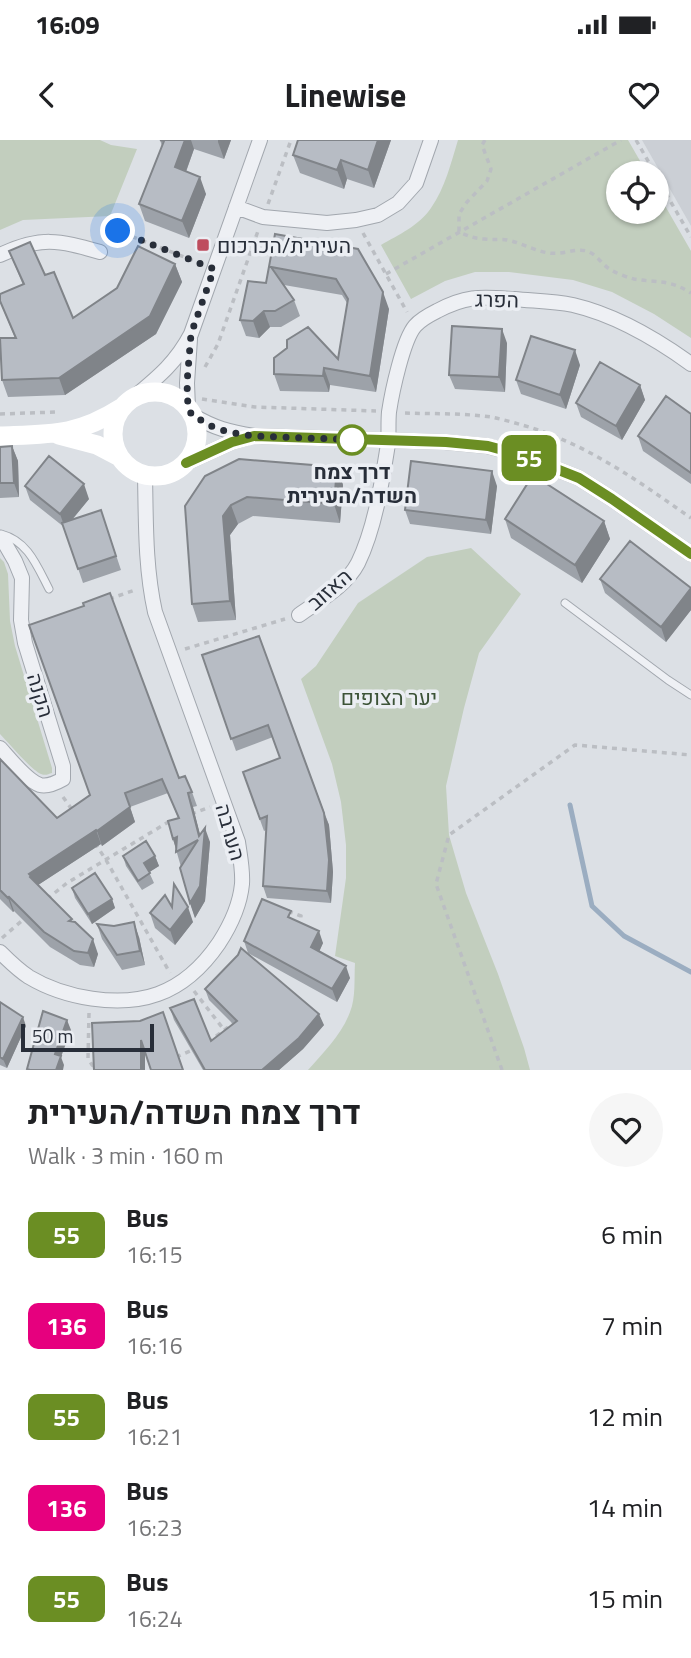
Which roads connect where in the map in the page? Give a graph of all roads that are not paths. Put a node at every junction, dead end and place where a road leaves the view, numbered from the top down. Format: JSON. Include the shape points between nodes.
{"nodes":[{"id":1,"x":260,"y":140,"type":"edge"},
{"id":2,"x":431,"y":140,"type":"edge"},
{"id":3,"x":236,"y":207,"type":"junction"},
{"id":4,"x":100,"y":252,"type":"road end"},
{"id":5,"x":0,"y":255,"type":"edge"},
{"id":6,"x":191,"y":334,"type":"junction"},
{"id":7,"x":691,"y":364,"type":"edge"},
{"id":8,"x":127,"y":403,"type":"junction"},
{"id":9,"x":189,"y":406,"type":"junction"},
{"id":10,"x":51,"y":434,"type":"junction"},
{"id":11,"x":0,"y":436,"type":"edge"},
{"id":12,"x":254,"y":436,"type":"junction"},
{"id":13,"x":388,"y":441,"type":"junction"},
{"id":14,"x":118,"y":456,"type":"junction"},
{"id":15,"x":186,"y":463,"type":"junction"},
{"id":16,"x":145,"y":475,"type":"junction"},
{"id":17,"x":0,"y":537,"type":"edge"},
{"id":18,"x":691,"y":554,"type":"edge"},
{"id":19,"x":49,"y":589,"type":"dead end"},
{"id":20,"x":565,"y":603,"type":"dead end"},
{"id":21,"x":299,"y":615,"type":"road end"},
{"id":22,"x":691,"y":695,"type":"edge"},
{"id":23,"x":0,"y":748,"type":"edge"},
{"id":24,"x":0,"y":953,"type":"edge"}],
"edges":[{"from":1,"to":3,"type":"street"},
{"from":2,"to":3,"type":"street","via":[[416,183],[398,203],[378,215],[327,223],[263,217]]},
{"from":3,"to":6,"type":"street"},
{"from":4,"to":5,"type":"street","via":[[65,242],[42,242]]},
{"from":6,"to":8,"type":"street","via":[[174,362]]},
{"from":6,"to":9,"type":"street"},
{"from":7,"to":13,"type":"street","name":"הפרג","via":[[646,334],[574,306],[463,299],[426,316],[409,335],[389,412]]},
{"from":8,"to":9,"type":"street","via":[[156,392]]},
{"from":8,"to":10,"type":"street","via":[[102,421]]},
{"from":8,"to":14,"type":"street","via":[[112,432]]},
{"from":9,"to":12,"type":"street","via":[[211,426]]},
{"from":9,"to":15,"type":"street","via":[[197,440]]},
{"from":10,"to":11,"type":"street"},
{"from":10,"to":14,"type":"street","via":[[97,445]]},
{"from":12,"to":13,"type":"street"},
{"from":12,"to":15,"type":"street"},
{"from":13,"to":18,"type":"street","via":[[488,446],[551,466],[579,478]]},
{"from":13,"to":21,"type":"street","name":"האזוב","via":[[371,526],[357,565],[341,585]]},
{"from":14,"to":16,"type":"street"},
{"from":15,"to":16,"type":"street","via":[[160,477]]},
{"from":16,"to":24,"type":"street","name":"הערבה","via":[[155,612],[238,842],[242,886],[237,909],[212,954],[180,982],[156,994],[105,1001],[89,998],[52,988]]},
{"from":17,"to":19,"type":"lane","via":[[19,542],[29,552]]},
{"from":17,"to":23,"type":"street","name":"הקנה","via":[[22,578],[25,643],[63,779],[40,785]]},
{"from":20,"to":22,"type":"lane"}]}
